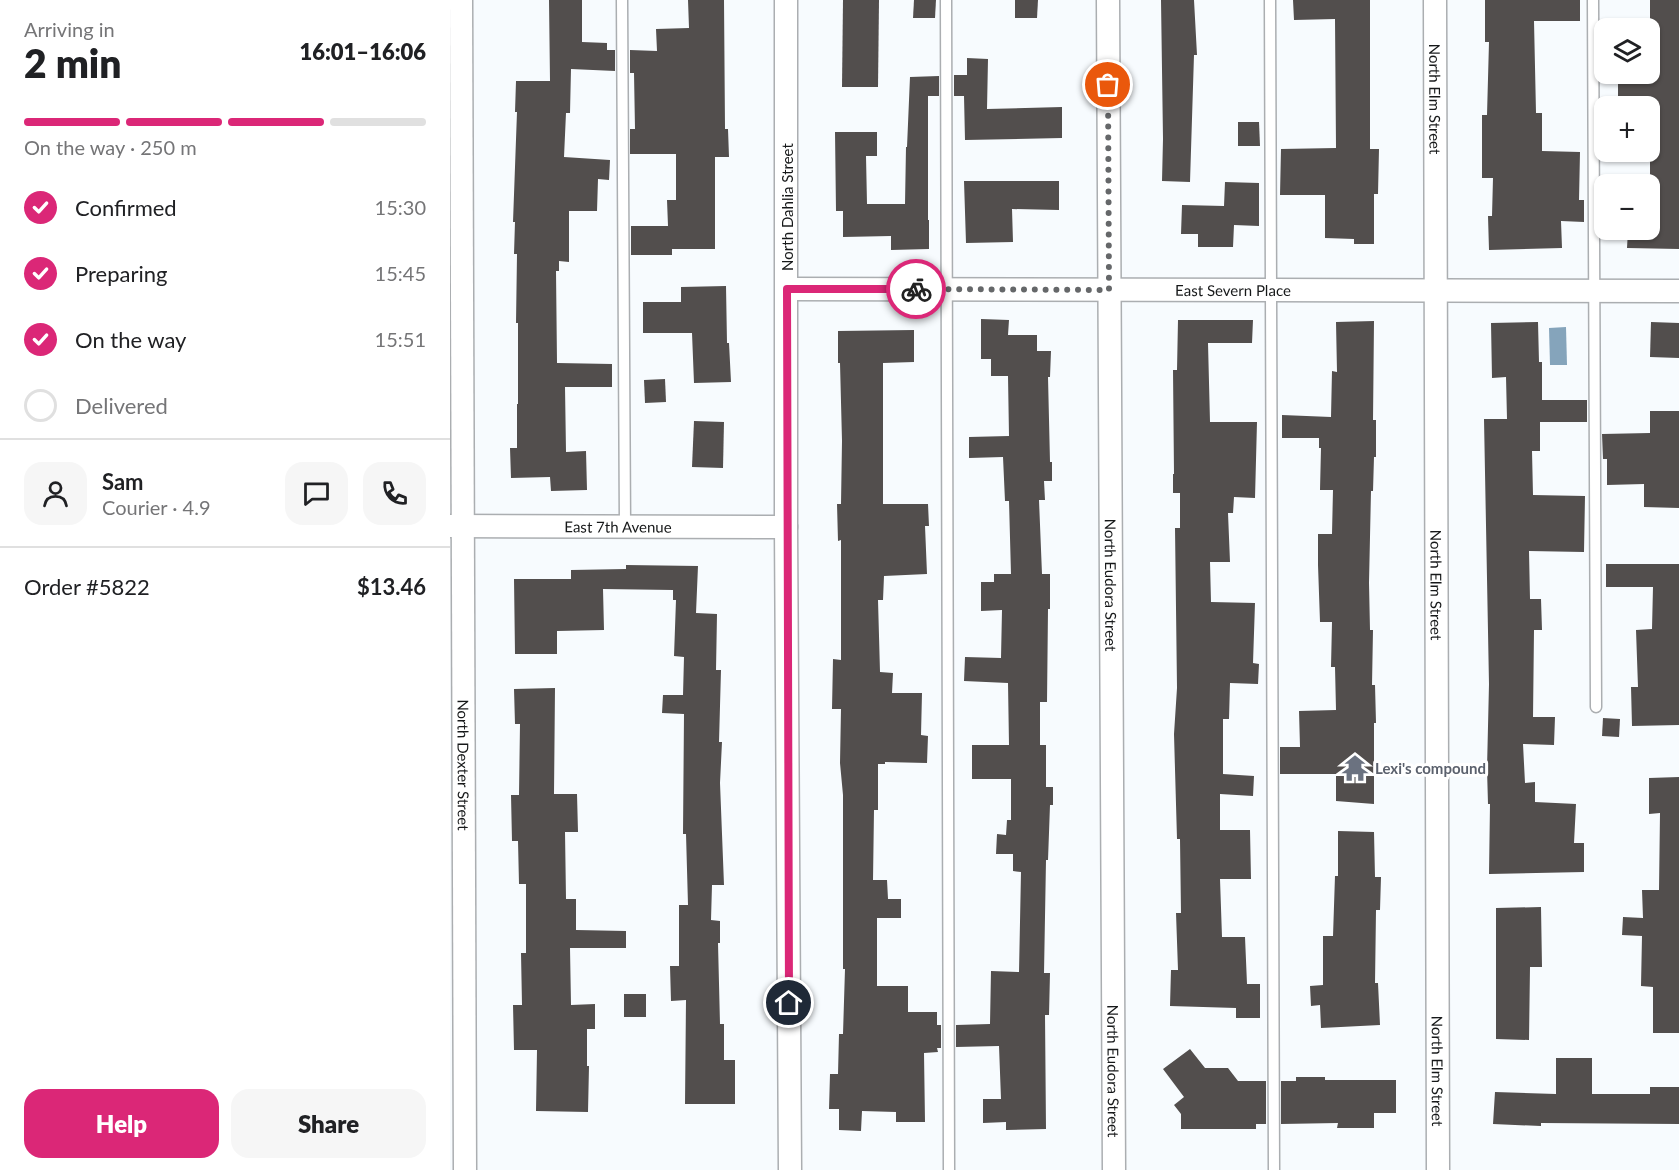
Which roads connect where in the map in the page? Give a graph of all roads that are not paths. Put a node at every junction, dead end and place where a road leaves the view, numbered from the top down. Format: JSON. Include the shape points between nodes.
{"nodes":[{"id":1,"x":461,"y":0,"type":"edge"},
{"id":2,"x":622,"y":0,"type":"edge"},
{"id":3,"x":786,"y":0,"type":"edge"},
{"id":4,"x":946,"y":0,"type":"edge"},
{"id":5,"x":1108,"y":0,"type":"edge"},
{"id":6,"x":1270,"y":0,"type":"edge"},
{"id":7,"x":1435,"y":0,"type":"edge"},
{"id":8,"x":1593,"y":0,"type":"edge"},
{"id":9,"x":787,"y":289,"type":"junction"},
{"id":10,"x":946,"y":289,"type":"junction"},
{"id":11,"x":1109,"y":290,"type":"junction"},
{"id":12,"x":1272,"y":290,"type":"junction"},
{"id":13,"x":1435,"y":290,"type":"junction"},
{"id":14,"x":1594,"y":291,"type":"junction"},
{"id":15,"x":1679,"y":291,"type":"edge"},
{"id":16,"x":457,"y":526,"type":"edge"},
{"id":17,"x":625,"y":526,"type":"junction"},
{"id":18,"x":786,"y":527,"type":"junction"},
{"id":19,"x":1596,"y":707,"type":"dead end"},
{"id":20,"x":465,"y":1170,"type":"edge"},
{"id":21,"x":790,"y":1170,"type":"edge"},
{"id":22,"x":949,"y":1170,"type":"edge"},
{"id":23,"x":1114,"y":1170,"type":"edge"},
{"id":24,"x":1274,"y":1170,"type":"edge"},
{"id":25,"x":1438,"y":1170,"type":"edge"}],
"edges":[{"from":1,"to":16,"type":"street","name":"North Dexter Street"},
{"from":2,"to":17,"type":"lane"},
{"from":3,"to":9,"type":"street","name":"North Dahlia Street"},
{"from":4,"to":10,"type":"lane"},
{"from":5,"to":11,"type":"street","name":"North Eudora Street"},
{"from":6,"to":12,"type":"lane"},
{"from":7,"to":13,"type":"street","name":"North Elm Street"},
{"from":8,"to":14,"type":"lane"},
{"from":9,"to":10,"type":"street","name":"East Severn Place"},
{"from":9,"to":18,"type":"street","name":"North Dahlia Street"},
{"from":10,"to":11,"type":"street","name":"East Severn Place"},
{"from":10,"to":22,"type":"lane"},
{"from":11,"to":12,"type":"street","name":"East Severn Place"},
{"from":11,"to":23,"type":"street","name":"North Eudora Street"},
{"from":12,"to":13,"type":"street","name":"East Severn Place"},
{"from":12,"to":24,"type":"lane"},
{"from":13,"to":14,"type":"street","name":"East Severn Place"},
{"from":13,"to":25,"type":"street","name":"North Elm Street"},
{"from":14,"to":15,"type":"street","name":"East Severn Place"},
{"from":14,"to":19,"type":"lane"},
{"from":16,"to":17,"type":"street","name":"East 7th Avenue"},
{"from":16,"to":20,"type":"street","name":"North Dexter Street"},
{"from":17,"to":18,"type":"street","name":"East 7th Avenue"},
{"from":18,"to":21,"type":"street","name":"North Dahlia Street"}]}
